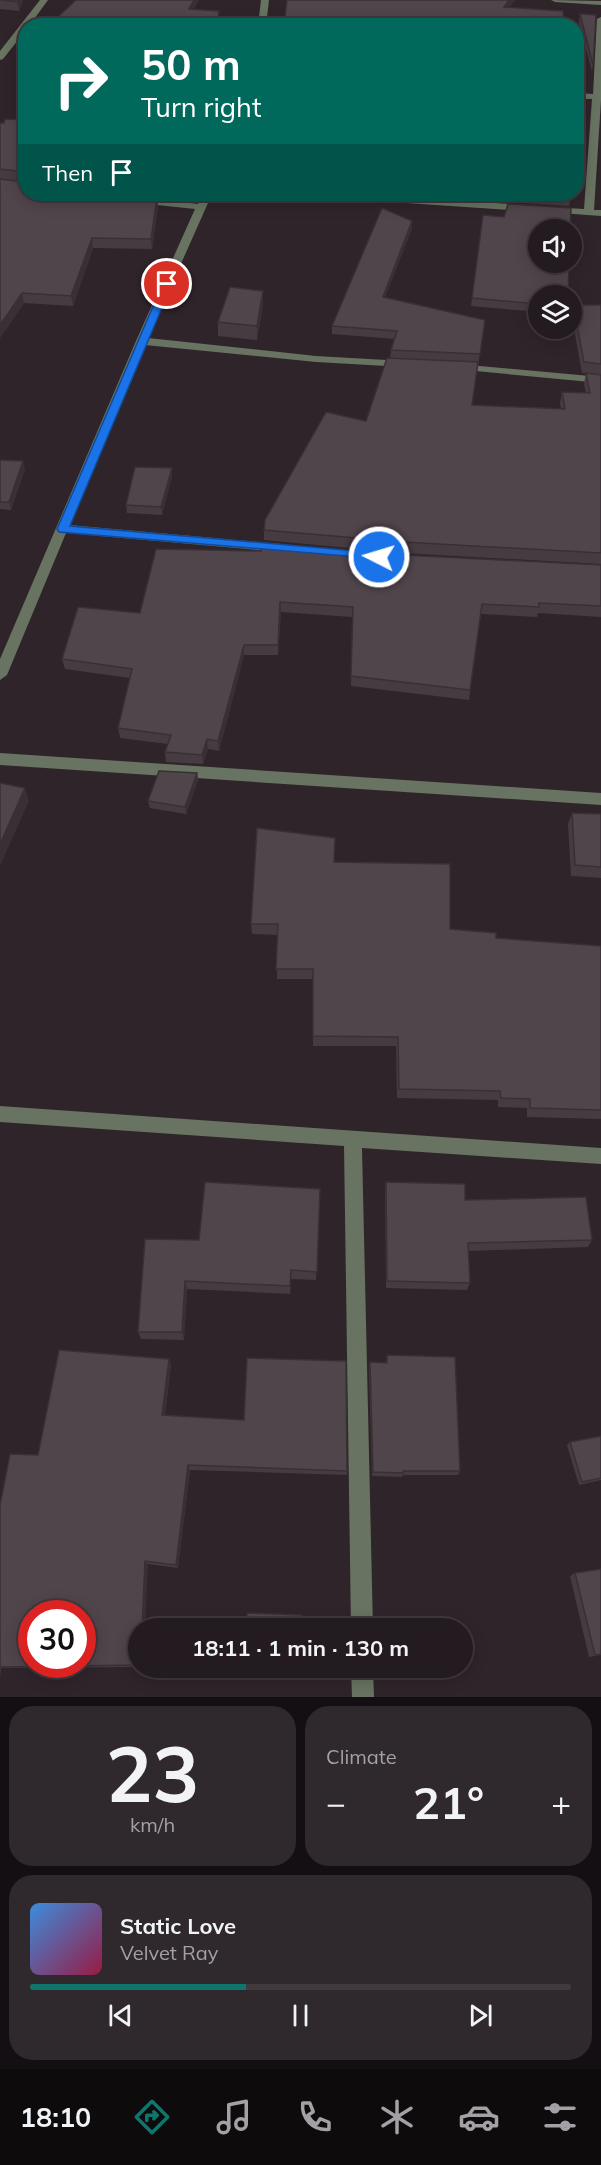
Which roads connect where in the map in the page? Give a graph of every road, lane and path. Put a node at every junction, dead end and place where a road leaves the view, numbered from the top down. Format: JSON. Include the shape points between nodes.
{"nodes":[{"id":1,"x":44,"y":0,"type":"edge"},
{"id":2,"x":265,"y":0,"type":"edge"},
{"id":3,"x":555,"y":0,"type":"edge"},
{"id":4,"x":601,"y":3,"type":"edge"},
{"id":5,"x":27,"y":18,"type":"edge"},
{"id":6,"x":263,"y":18,"type":"edge"},
{"id":7,"x":601,"y":19,"type":"edge"},
{"id":8,"x":18,"y":28,"type":"edge"},
{"id":9,"x":4,"y":43,"type":"edge"},
{"id":10,"x":0,"y":57,"type":"edge"},
{"id":11,"x":584,"y":96,"type":"edge"},
{"id":12,"x":600,"y":97,"type":"edge"},
{"id":13,"x":148,"y":201,"type":"edge"},
{"id":14,"x":204,"y":201,"type":"edge"},
{"id":15,"x":423,"y":201,"type":"edge"},
{"id":16,"x":201,"y":207,"type":"junction"},
{"id":17,"x":589,"y":212,"type":"junction"},
{"id":18,"x":601,"y":213,"type":"edge"},
{"id":19,"x":141,"y":341,"type":"junction"},
{"id":20,"x":417,"y":365,"type":"edge"},
{"id":21,"x":451,"y":367,"type":"edge"},
{"id":22,"x":601,"y":380,"type":"edge"},
{"id":23,"x":63,"y":529,"type":"junction"},
{"id":24,"x":297,"y":549,"type":"edge"},
{"id":25,"x":0,"y":675,"type":"edge"},
{"id":26,"x":0,"y":759,"type":"edge"},
{"id":27,"x":601,"y":799,"type":"edge"},
{"id":28,"x":0,"y":1114,"type":"edge"},
{"id":29,"x":353,"y":1138,"type":"junction"},
{"id":30,"x":601,"y":1156,"type":"edge"},
{"id":31,"x":362,"y":1618,"type":"edge"},
{"id":32,"x":362,"y":1678,"type":"edge"},
{"id":33,"x":363,"y":1697,"type":"edge"}],
"edges":[{"from":1,"to":5,"type":"street"},
{"from":2,"to":6,"type":"street"},
{"from":3,"to":4,"type":"street"},
{"from":7,"to":12,"type":"street"},
{"from":8,"to":9,"type":"street"},
{"from":9,"to":10,"type":"street"},
{"from":11,"to":12,"type":"street"},
{"from":12,"to":17,"type":"street","via":[[593,138]]},
{"from":13,"to":16,"type":"street"},
{"from":14,"to":16,"type":"street"},
{"from":15,"to":17,"type":"street"},
{"from":16,"to":19,"type":"street"},
{"from":17,"to":18,"type":"street"},
{"from":19,"to":20,"type":"street"},
{"from":19,"to":23,"type":"street"},
{"from":21,"to":22,"type":"street"},
{"from":23,"to":24,"type":"street"},
{"from":23,"to":25,"type":"street"},
{"from":26,"to":27,"type":"street"},
{"from":28,"to":29,"type":"street"},
{"from":29,"to":30,"type":"street"},
{"from":29,"to":31,"type":"street"},
{"from":32,"to":33,"type":"street"}]}
